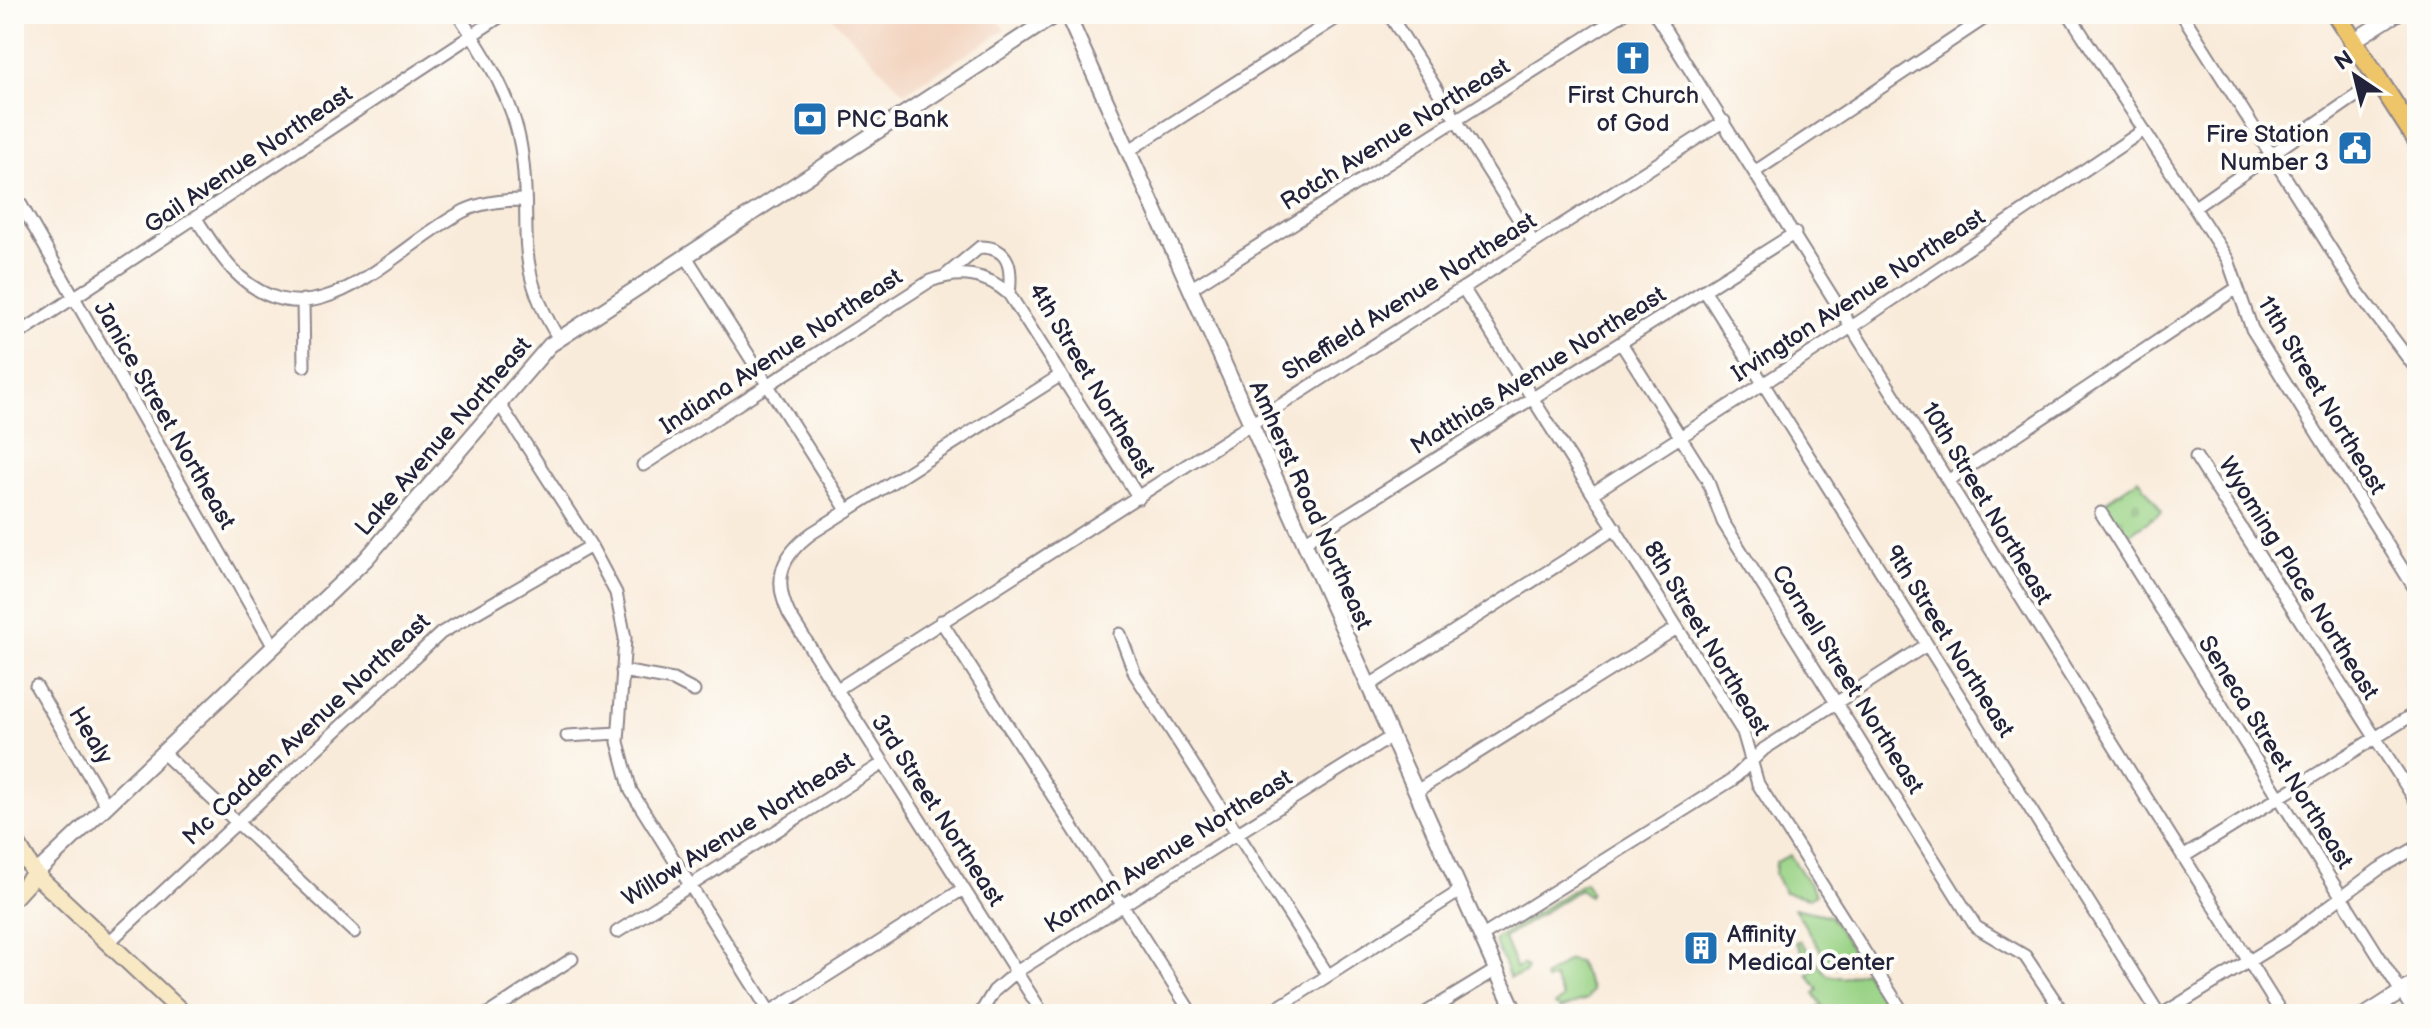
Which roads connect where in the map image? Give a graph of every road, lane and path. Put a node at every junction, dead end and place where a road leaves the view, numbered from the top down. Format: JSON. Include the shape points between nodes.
{"nodes":[{"id":1,"x":458,"y":14,"type":"edge"},
{"id":2,"x":504,"y":14,"type":"edge"},
{"id":3,"x":1057,"y":14,"type":"edge"},
{"id":4,"x":1067,"y":14,"type":"edge"},
{"id":5,"x":1343,"y":14,"type":"edge"},
{"id":6,"x":1389,"y":14,"type":"edge"},
{"id":7,"x":1623,"y":14,"type":"edge"},
{"id":8,"x":1673,"y":14,"type":"edge"},
{"id":9,"x":1991,"y":14,"type":"edge"},
{"id":10,"x":2069,"y":14,"type":"edge"},
{"id":11,"x":2182,"y":14,"type":"edge"},
{"id":12,"x":2336,"y":14,"type":"edge"},
{"id":13,"x":2396,"y":14,"type":"edge"},
{"id":14,"x":1658,"y":18,"type":"edge"},
{"id":15,"x":472,"y":34,"type":"junction"},
{"id":16,"x":2353,"y":41,"type":"junction"},
{"id":17,"x":2379,"y":80,"type":"junction"},
{"id":18,"x":1457,"y":121,"type":"junction"},
{"id":19,"x":1724,"y":121,"type":"junction"},
{"id":20,"x":2144,"y":130,"type":"junction"},
{"id":21,"x":2417,"y":140,"type":"edge"},
{"id":22,"x":1128,"y":151,"type":"junction"},
{"id":23,"x":2271,"y":155,"type":"junction"},
{"id":24,"x":1756,"y":171,"type":"junction"},
{"id":25,"x":524,"y":200,"type":"junction"},
{"id":26,"x":20,"y":203,"type":"dead end"},
{"id":27,"x":2195,"y":207,"type":"junction"},
{"id":28,"x":197,"y":220,"type":"junction"},
{"id":29,"x":1795,"y":233,"type":"junction"},
{"id":30,"x":1534,"y":243,"type":"junction"},
{"id":31,"x":991,"y":247,"type":"joint"},
{"id":32,"x":685,"y":255,"type":"junction"},
{"id":33,"x":945,"y":276,"type":"junction"},
{"id":34,"x":1463,"y":288,"type":"junction"},
{"id":35,"x":2237,"y":288,"type":"junction"},
{"id":36,"x":1190,"y":289,"type":"junction"},
{"id":37,"x":1705,"y":291,"type":"junction"},
{"id":38,"x":1009,"y":294,"type":"junction"},
{"id":39,"x":73,"y":300,"type":"junction"},
{"id":40,"x":303,"y":300,"type":"junction"},
{"id":41,"x":1853,"y":326,"type":"junction"},
{"id":42,"x":14,"y":337,"type":"edge"},
{"id":43,"x":559,"y":339,"type":"junction"},
{"id":44,"x":1621,"y":343,"type":"junction"},
{"id":45,"x":304,"y":366,"type":"dead end"},
{"id":46,"x":2417,"y":370,"type":"edge"},
{"id":47,"x":1061,"y":375,"type":"junction"},
{"id":48,"x":768,"y":385,"type":"junction"},
{"id":49,"x":1763,"y":385,"type":"junction"},
{"id":50,"x":1533,"y":399,"type":"junction"},
{"id":51,"x":499,"y":403,"type":"junction"},
{"id":52,"x":1252,"y":425,"type":"junction"},
{"id":53,"x":1681,"y":437,"type":"junction"},
{"id":54,"x":2196,"y":457,"type":"dead end"},
{"id":55,"x":643,"y":465,"type":"dead end"},
{"id":56,"x":1949,"y":480,"type":"junction"},
{"id":57,"x":1593,"y":493,"type":"junction"},
{"id":58,"x":1139,"y":498,"type":"junction"},
{"id":59,"x":847,"y":510,"type":"junction"},
{"id":60,"x":2101,"y":513,"type":"dead end"},
{"id":61,"x":1616,"y":528,"type":"junction"},
{"id":62,"x":1304,"y":542,"type":"junction"},
{"id":63,"x":591,"y":546,"type":"junction"},
{"id":64,"x":2417,"y":592,"type":"edge"},
{"id":65,"x":941,"y":621,"type":"junction"},
{"id":66,"x":1677,"y":628,"type":"junction"},
{"id":67,"x":1120,"y":634,"type":"dead end"},
{"id":68,"x":1925,"y":646,"type":"junction"},
{"id":69,"x":274,"y":647,"type":"junction"},
{"id":70,"x":622,"y":671,"type":"junction"},
{"id":71,"x":36,"y":686,"type":"dead end"},
{"id":72,"x":1368,"y":686,"type":"junction"},
{"id":73,"x":836,"y":690,"type":"junction"},
{"id":74,"x":694,"y":691,"type":"dead end"},
{"id":75,"x":1837,"y":702,"type":"junction"},
{"id":76,"x":2417,"y":712,"type":"edge"},
{"id":77,"x":618,"y":733,"type":"junction"},
{"id":78,"x":567,"y":736,"type":"dead end"},
{"id":79,"x":1391,"y":737,"type":"junction"},
{"id":80,"x":2374,"y":737,"type":"junction"},
{"id":81,"x":163,"y":753,"type":"junction"},
{"id":82,"x":1752,"y":760,"type":"junction"},
{"id":83,"x":882,"y":764,"type":"junction"},
{"id":84,"x":1415,"y":792,"type":"junction"},
{"id":85,"x":2278,"y":797,"type":"junction"},
{"id":86,"x":2417,"y":803,"type":"edge"},
{"id":87,"x":107,"y":806,"type":"junction"},
{"id":88,"x":238,"y":822,"type":"junction"},
{"id":89,"x":1237,"y":834,"type":"junction"},
{"id":90,"x":14,"y":839,"type":"edge"},
{"id":91,"x":2417,"y":847,"type":"edge"},
{"id":92,"x":2183,"y":857,"type":"junction"},
{"id":93,"x":35,"y":874,"type":"junction"},
{"id":94,"x":689,"y":886,"type":"junction"},
{"id":95,"x":963,"y":889,"type":"junction"},
{"id":96,"x":1460,"y":891,"type":"junction"},
{"id":97,"x":14,"y":897,"type":"edge"},
{"id":98,"x":2342,"y":898,"type":"junction"},
{"id":99,"x":1123,"y":906,"type":"junction"},
{"id":100,"x":354,"y":932,"type":"dead end"},
{"id":101,"x":617,"y":932,"type":"dead end"},
{"id":102,"x":1481,"y":937,"type":"junction"},
{"id":103,"x":108,"y":943,"type":"junction"},
{"id":104,"x":572,"y":959,"type":"dead end"},
{"id":105,"x":2249,"y":962,"type":"junction"},
{"id":106,"x":1496,"y":970,"type":"junction"},
{"id":107,"x":1016,"y":972,"type":"junction"},
{"id":108,"x":1328,"y":975,"type":"junction"},
{"id":109,"x":2417,"y":982,"type":"edge"},
{"id":110,"x":2401,"y":992,"type":"junction"},
{"id":111,"x":770,"y":1013,"type":"edge"},
{"id":112,"x":184,"y":1014,"type":"edge"},
{"id":113,"x":488,"y":1014,"type":"edge"},
{"id":114,"x":980,"y":1014,"type":"edge"},
{"id":115,"x":1043,"y":1014,"type":"edge"},
{"id":116,"x":1192,"y":1014,"type":"edge"},
{"id":117,"x":1268,"y":1014,"type":"edge"},
{"id":118,"x":1424,"y":1014,"type":"edge"},
{"id":119,"x":1516,"y":1014,"type":"edge"},
{"id":120,"x":1904,"y":1014,"type":"edge"},
{"id":121,"x":2064,"y":1014,"type":"edge"},
{"id":122,"x":2161,"y":1014,"type":"edge"},
{"id":123,"x":2282,"y":1014,"type":"edge"},
{"id":124,"x":2367,"y":1014,"type":"edge"},
{"id":125,"x":2415,"y":1014,"type":"edge"}],
"edges":[{"from":1,"to":15,"type":"street"},
{"from":2,"to":15,"type":"street","name":"Gail Avenue Northeast"},
{"from":3,"to":32,"type":"street","name":"Lake Avenue Northeast"},
{"from":4,"to":22,"type":"street","name":"Amherst Road Northeast"},
{"from":5,"to":22,"type":"street"},
{"from":6,"to":18,"type":"street"},
{"from":7,"to":18,"type":"street","name":"Rotch Avenue Northeast"},
{"from":8,"to":14,"type":"street"},
{"from":9,"to":24,"type":"street"},
{"from":10,"to":20,"type":"street","name":"11th Street Northeast"},
{"from":11,"to":23,"type":"street"},
{"from":12,"to":16,"type":"main road"},
{"from":13,"to":16,"type":"street"},
{"from":14,"to":19,"type":"street","name":"10th Street Northeast"},
{"from":15,"to":25,"type":"street","via":[[516,127]]},
{"from":15,"to":28,"type":"street","name":"Gail Avenue Northeast"},
{"from":16,"to":17,"type":"main road"},
{"from":17,"to":21,"type":"main road"},
{"from":17,"to":23,"type":"street"},
{"from":18,"to":30,"type":"street"},
{"from":18,"to":36,"type":"street","name":"Rotch Avenue Northeast"},
{"from":19,"to":24,"type":"street","name":"10th Street Northeast"},
{"from":19,"to":30,"type":"street","name":"Sheffield Avenue Northeast"},
{"from":20,"to":27,"type":"street","name":"11th Street Northeast"},
{"from":20,"to":41,"type":"street","name":"Irvington Avenue Northeast"},
{"from":22,"to":36,"type":"street","name":"Amherst Road Northeast"},
{"from":23,"to":27,"type":"street"},
{"from":23,"to":46,"type":"street","via":[[2358,292]]},
{"from":24,"to":29,"type":"street","name":"10th Street Northeast"},
{"from":25,"to":40,"type":"street","via":[[465,211],[353,287]]},
{"from":25,"to":43,"type":"street","via":[[530,282]]},
{"from":26,"to":39,"type":"street","name":"Janice Street Northeast"},
{"from":27,"to":35,"type":"street","name":"11th Street Northeast","via":[[2228,260]]},
{"from":28,"to":39,"type":"street","name":"Gail Avenue Northeast"},
{"from":28,"to":40,"type":"street","via":[[240,277],[270,294]]},
{"from":29,"to":37,"type":"street","name":"Matthias Avenue Northeast"},
{"from":29,"to":41,"type":"street","name":"10th Street Northeast"},
{"from":30,"to":34,"type":"street","name":"Sheffield Avenue Northeast"},
{"from":31,"to":33,"type":"street","name":"Indiana Avenue Northeast","via":[[973,250]]},
{"from":31,"to":38,"type":"street","name":"4th Street Northeast","via":[[1009,262]]},
{"from":32,"to":43,"type":"street","name":"Lake Avenue Northeast"},
{"from":32,"to":48,"type":"street"},
{"from":33,"to":38,"type":"street","via":[[975,275]]},
{"from":33,"to":48,"type":"street","name":"Indiana Avenue Northeast"},
{"from":34,"to":50,"type":"street","name":"8th Street Northeast"},
{"from":34,"to":52,"type":"street","name":"Sheffield Avenue Northeast"},
{"from":35,"to":56,"type":"street"},
{"from":35,"to":64,"type":"street","name":"11th Street Northeast","via":[[2252,329]]},
{"from":36,"to":52,"type":"street","name":"Amherst Road Northeast"},
{"from":37,"to":44,"type":"street","name":"Matthias Avenue Northeast"},
{"from":37,"to":49,"type":"street","name":"9th Street Northeast"},
{"from":38,"to":47,"type":"street","name":"4th Street Northeast"},
{"from":39,"to":42,"type":"street","name":"Gail Avenue Northeast"},
{"from":39,"to":69,"type":"street","name":"Janice Street Northeast"},
{"from":40,"to":45,"type":"street"},
{"from":41,"to":49,"type":"street","name":"Irvington Avenue Northeast"},
{"from":41,"to":56,"type":"street","name":"10th Street Northeast"},
{"from":43,"to":51,"type":"street","name":"Lake Avenue Northeast"},
{"from":44,"to":50,"type":"street","name":"Matthias Avenue Northeast"},
{"from":44,"to":53,"type":"street","name":"Cornell Street Northeast"},
{"from":47,"to":58,"type":"street","name":"4th Street Northeast"},
{"from":47,"to":59,"type":"street","name":"3rd Street Northeast"},
{"from":48,"to":55,"type":"street","name":"Indiana Avenue Northeast"},
{"from":48,"to":59,"type":"street"},
{"from":49,"to":53,"type":"street","name":"Irvington Avenue Northeast"},
{"from":49,"to":68,"type":"street","name":"9th Street Northeast"},
{"from":50,"to":57,"type":"street","name":"8th Street Northeast"},
{"from":50,"to":62,"type":"street","name":"Matthias Avenue Northeast"},
{"from":51,"to":63,"type":"street"},
{"from":51,"to":69,"type":"street","name":"Lake Avenue Northeast","via":[[376,548]]},
{"from":52,"to":58,"type":"street","name":"Sheffield Avenue Northeast"},
{"from":52,"to":62,"type":"street","name":"Amherst Road Northeast"},
{"from":53,"to":57,"type":"street","name":"Irvington Avenue Northeast"},
{"from":53,"to":75,"type":"street","name":"Cornell Street Northeast","via":[[1714,491],[1723,522]]},
{"from":54,"to":80,"type":"street","name":"Wyoming Place Northeast"},
{"from":56,"to":92,"type":"street","name":"10th Street Northeast"},
{"from":57,"to":61,"type":"street","name":"8th Street Northeast"},
{"from":58,"to":65,"type":"street","name":"Sheffield Avenue Northeast"},
{"from":59,"to":73,"type":"street","name":"3rd Street Northeast","via":[[797,544],[784,560],[780,591]]},
{"from":60,"to":85,"type":"street","name":"Seneca Street Northeast"},
{"from":61,"to":66,"type":"street","name":"8th Street Northeast"},
{"from":61,"to":72,"type":"street"},
{"from":62,"to":72,"type":"street","name":"Amherst Road Northeast"},
{"from":63,"to":70,"type":"street","via":[[620,605]]},
{"from":63,"to":88,"type":"street","name":"Mc Cadden Avenue Northeast","via":[[441,633]]},
{"from":65,"to":73,"type":"street","name":"Sheffield Avenue Northeast"},
{"from":65,"to":99,"type":"street"},
{"from":66,"to":82,"type":"street","name":"8th Street Northeast","via":[[1743,732]]},
{"from":66,"to":84,"type":"street"},
{"from":67,"to":89,"type":"street","via":[[1135,674]]},
{"from":68,"to":75,"type":"street"},
{"from":68,"to":122,"type":"street","name":"9th Street Northeast"},
{"from":69,"to":81,"type":"street","name":"Lake Avenue Northeast"},
{"from":70,"to":74,"type":"street","via":[[673,680]]},
{"from":70,"to":77,"type":"street"},
{"from":71,"to":87,"type":"street","name":"Healy"},
{"from":72,"to":79,"type":"street","name":"Amherst Road Northeast"},
{"from":73,"to":83,"type":"street","name":"3rd Street Northeast"},
{"from":75,"to":82,"type":"street"},
{"from":75,"to":121,"type":"street","name":"Cornell Street Northeast","via":[[1976,927],[2025,956]]},
{"from":76,"to":80,"type":"street"},
{"from":77,"to":78,"type":"street"},
{"from":77,"to":94,"type":"street","via":[[631,791]]},
{"from":79,"to":84,"type":"street","name":"Amherst Road Northeast"},
{"from":79,"to":89,"type":"street","name":"Korman Avenue Northeast"},
{"from":80,"to":85,"type":"street"},
{"from":80,"to":86,"type":"street","name":"Wyoming Place Northeast"},
{"from":81,"to":87,"type":"street","name":"Lake Avenue Northeast"},
{"from":81,"to":88,"type":"street"},
{"from":82,"to":102,"type":"street","via":[[1732,780]]},
{"from":82,"to":120,"type":"street","name":"8th Street Northeast","via":[[1758,784]]},
{"from":83,"to":94,"type":"street","name":"Willow Avenue Northeast"},
{"from":83,"to":95,"type":"street","name":"3rd Street Northeast"},
{"from":84,"to":96,"type":"street","name":"Amherst Road Northeast"},
{"from":85,"to":92,"type":"street"},
{"from":85,"to":98,"type":"street","name":"Seneca Street Northeast"},
{"from":87,"to":93,"type":"street","name":"Lake Avenue Northeast"},
{"from":88,"to":100,"type":"street"},
{"from":88,"to":103,"type":"street","name":"Mc Cadden Avenue Northeast"},
{"from":89,"to":99,"type":"street","name":"Korman Avenue Northeast"},
{"from":89,"to":108,"type":"street"},
{"from":90,"to":93,"type":"main road"},
{"from":91,"to":98,"type":"street"},
{"from":92,"to":105,"type":"street","name":"10th Street Northeast"},
{"from":93,"to":97,"type":"main road"},
{"from":93,"to":103,"type":"main road"},
{"from":94,"to":101,"type":"street","name":"Willow Avenue Northeast"},
{"from":94,"to":111,"type":"street"},
{"from":95,"to":107,"type":"street","name":"3rd Street Northeast"},
{"from":95,"to":111,"type":"street"},
{"from":96,"to":102,"type":"street","name":"Amherst Road Northeast"},
{"from":96,"to":108,"type":"street"},
{"from":98,"to":105,"type":"street"},
{"from":98,"to":110,"type":"street","name":"Seneca Street Northeast"},
{"from":99,"to":107,"type":"street","name":"Korman Avenue Northeast"},
{"from":99,"to":116,"type":"street"},
{"from":102,"to":106,"type":"street","name":"Amherst Road Northeast"},
{"from":103,"to":112,"type":"main road"},
{"from":104,"to":113,"type":"street"},
{"from":105,"to":122,"type":"street"},
{"from":105,"to":123,"type":"street","name":"10th Street Northeast"},
{"from":106,"to":118,"type":"street"},
{"from":106,"to":119,"type":"street","name":"Amherst Road Northeast"},
{"from":107,"to":114,"type":"street","name":"Korman Avenue Northeast","via":[[994,991]]},
{"from":107,"to":115,"type":"street","name":"3rd Street Northeast"},
{"from":108,"to":117,"type":"street"},
{"from":109,"to":110,"type":"street"},
{"from":110,"to":124,"type":"street"},
{"from":110,"to":125,"type":"street","name":"Seneca Street Northeast"}]}
